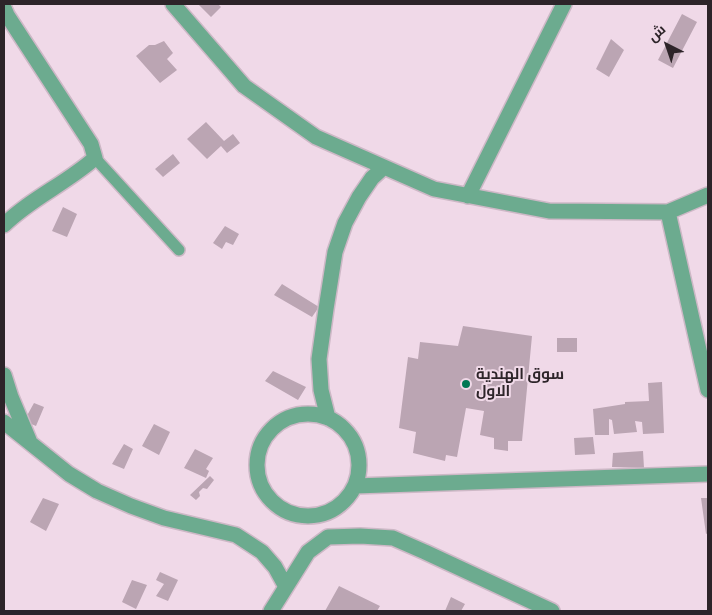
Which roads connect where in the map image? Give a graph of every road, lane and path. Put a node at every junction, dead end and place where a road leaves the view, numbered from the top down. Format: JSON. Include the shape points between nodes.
{"nodes":[{"id":1,"x":173,"y":4,"type":"edge"},
{"id":2,"x":564,"y":4,"type":"edge"},
{"id":3,"x":4,"y":8,"type":"edge"},
{"id":4,"x":95,"y":158,"type":"junction"},
{"id":5,"x":384,"y":167,"type":"junction"},
{"id":6,"x":708,"y":195,"type":"edge"},
{"id":7,"x":468,"y":196,"type":"junction"},
{"id":8,"x":668,"y":212,"type":"junction"},
{"id":9,"x":4,"y":226,"type":"edge"},
{"id":10,"x":179,"y":250,"type":"dead end"},
{"id":11,"x":4,"y":375,"type":"edge"},
{"id":12,"x":708,"y":390,"type":"edge"},
{"id":13,"x":328,"y":418,"type":"junction"},
{"id":14,"x":4,"y":422,"type":"edge"},
{"id":15,"x":30,"y":442,"type":"junction"},
{"id":16,"x":708,"y":474,"type":"edge"},
{"id":17,"x":355,"y":486,"type":"junction"},
{"id":18,"x":318,"y":514,"type":"junction"},
{"id":19,"x":328,"y":537,"type":"junction"},
{"id":20,"x":286,"y":586,"type":"junction"},
{"id":21,"x":271,"y":611,"type":"edge"},
{"id":22,"x":552,"y":611,"type":"edge"}],
"edges":[{"from":1,"to":5,"type":"street","via":[[244,86],[316,137]]},
{"from":2,"to":7,"type":"street"},
{"from":3,"to":4,"type":"street","via":[[92,144]]},
{"from":4,"to":9,"type":"street"},
{"from":4,"to":10,"type":"lane"},
{"from":5,"to":7,"type":"street","via":[[434,189]]},
{"from":5,"to":13,"type":"street","via":[[359,197],[335,252],[319,358]]},
{"from":6,"to":8,"type":"street"},
{"from":7,"to":8,"type":"street","via":[[549,211]]},
{"from":8,"to":12,"type":"street"},
{"from":11,"to":15,"type":"street"},
{"from":13,"to":17,"type":"street","via":[[345,430],[356,447],[359,466]]},
{"from":13,"to":18,"type":"street","via":[[309,414],[289,417],[273,428],[261,445],[257,464],[260,484],[271,501],[287,512],[307,516]]},
{"from":14,"to":15,"type":"street"},
{"from":15,"to":20,"type":"street","via":[[69,474],[97,491],[164,518],[236,535],[262,552]]},
{"from":16,"to":17,"type":"street"},
{"from":17,"to":18,"type":"street","via":[[343,502],[326,513]]},
{"from":18,"to":19,"type":"street"},
{"from":19,"to":20,"type":"street","via":[[308,552]]},
{"from":19,"to":22,"type":"street","via":[[393,538]]},
{"from":20,"to":21,"type":"street"}]}
